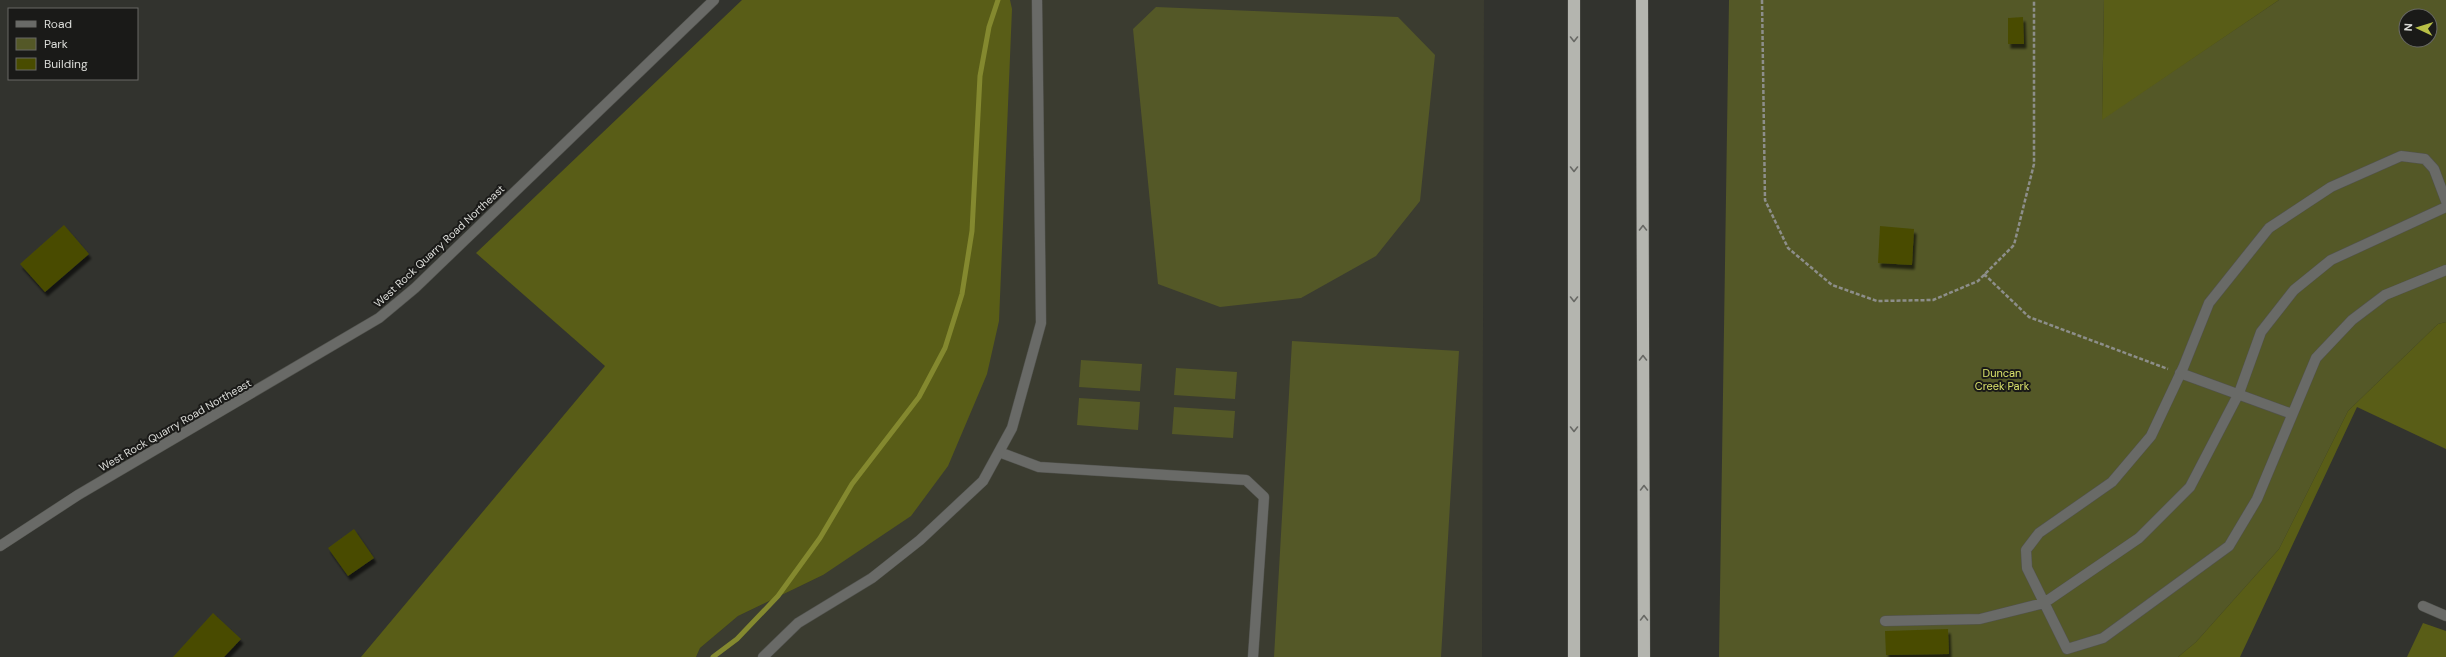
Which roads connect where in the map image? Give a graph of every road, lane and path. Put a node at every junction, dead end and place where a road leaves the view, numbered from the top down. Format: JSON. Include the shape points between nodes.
{"nodes":[{"id":1,"x":714,"y":0,"type":"edge"},
{"id":2,"x":1037,"y":0,"type":"edge"},
{"id":3,"x":1574,"y":0,"type":"edge"},
{"id":4,"x":1642,"y":0,"type":"edge"},
{"id":5,"x":1762,"y":0,"type":"edge"},
{"id":6,"x":2034,"y":0,"type":"edge"},
{"id":7,"x":2446,"y":201,"type":"edge"},
{"id":8,"x":2446,"y":207,"type":"edge"},
{"id":9,"x":2446,"y":270,"type":"edge"},
{"id":10,"x":1984,"y":274,"type":"junction"},
{"id":11,"x":2168,"y":368,"type":"dead end"},
{"id":12,"x":2180,"y":373,"type":"junction"},
{"id":13,"x":2239,"y":393,"type":"junction"},
{"id":14,"x":2292,"y":414,"type":"junction"},
{"id":15,"x":999,"y":452,"type":"junction"},
{"id":16,"x":0,"y":546,"type":"edge"},
{"id":17,"x":2044,"y":603,"type":"junction"},
{"id":18,"x":2423,"y":606,"type":"dead end"},
{"id":19,"x":2446,"y":616,"type":"edge"},
{"id":20,"x":1885,"y":621,"type":"dead end"},
{"id":21,"x":763,"y":657,"type":"edge"},
{"id":22,"x":1253,"y":657,"type":"edge"},
{"id":23,"x":1574,"y":657,"type":"edge"},
{"id":24,"x":1644,"y":657,"type":"edge"}],
"edges":[{"from":1,"to":16,"type":"street","name":"West Rock Quarry Road Northeast","via":[[415,288],[379,318],[78,495]]},
{"from":2,"to":15,"type":"street","via":[[1041,323],[1012,428]]},
{"from":3,"to":23,"type":"highway","one_way":true},
{"from":24,"to":4,"type":"highway","one_way":true},
{"from":5,"to":10,"type":"path","via":[[1765,200],[1788,248],[1832,285],[1877,301],[1933,300],[1978,281]]},
{"from":6,"to":10,"type":"path","via":[[2034,164],[2014,245]]},
{"from":7,"to":12,"type":"street","via":[[2434,169],[2425,159],[2401,156],[2331,187],[2269,228],[2209,303]]},
{"from":8,"to":13,"type":"street","via":[[2330,260],[2294,290],[2261,332]]},
{"from":9,"to":14,"type":"street","via":[[2385,295],[2352,320],[2316,358]]},
{"from":10,"to":11,"type":"path","via":[[2028,317]]},
{"from":12,"to":13,"type":"street"},
{"from":12,"to":17,"type":"street","via":[[2151,436],[2112,482],[2039,533],[2026,550],[2027,568]]},
{"from":13,"to":14,"type":"street"},
{"from":13,"to":17,"type":"street","via":[[2190,488],[2139,538]]},
{"from":14,"to":17,"type":"street","via":[[2257,499],[2229,546],[2103,638],[2067,649]]},
{"from":15,"to":21,"type":"street","via":[[983,481],[920,540],[872,578],[798,623]]},
{"from":15,"to":22,"type":"street","via":[[1039,467],[1246,480],[1264,497]]},
{"from":17,"to":20,"type":"street","via":[[1980,619]]},
{"from":18,"to":19,"type":"street"}]}
